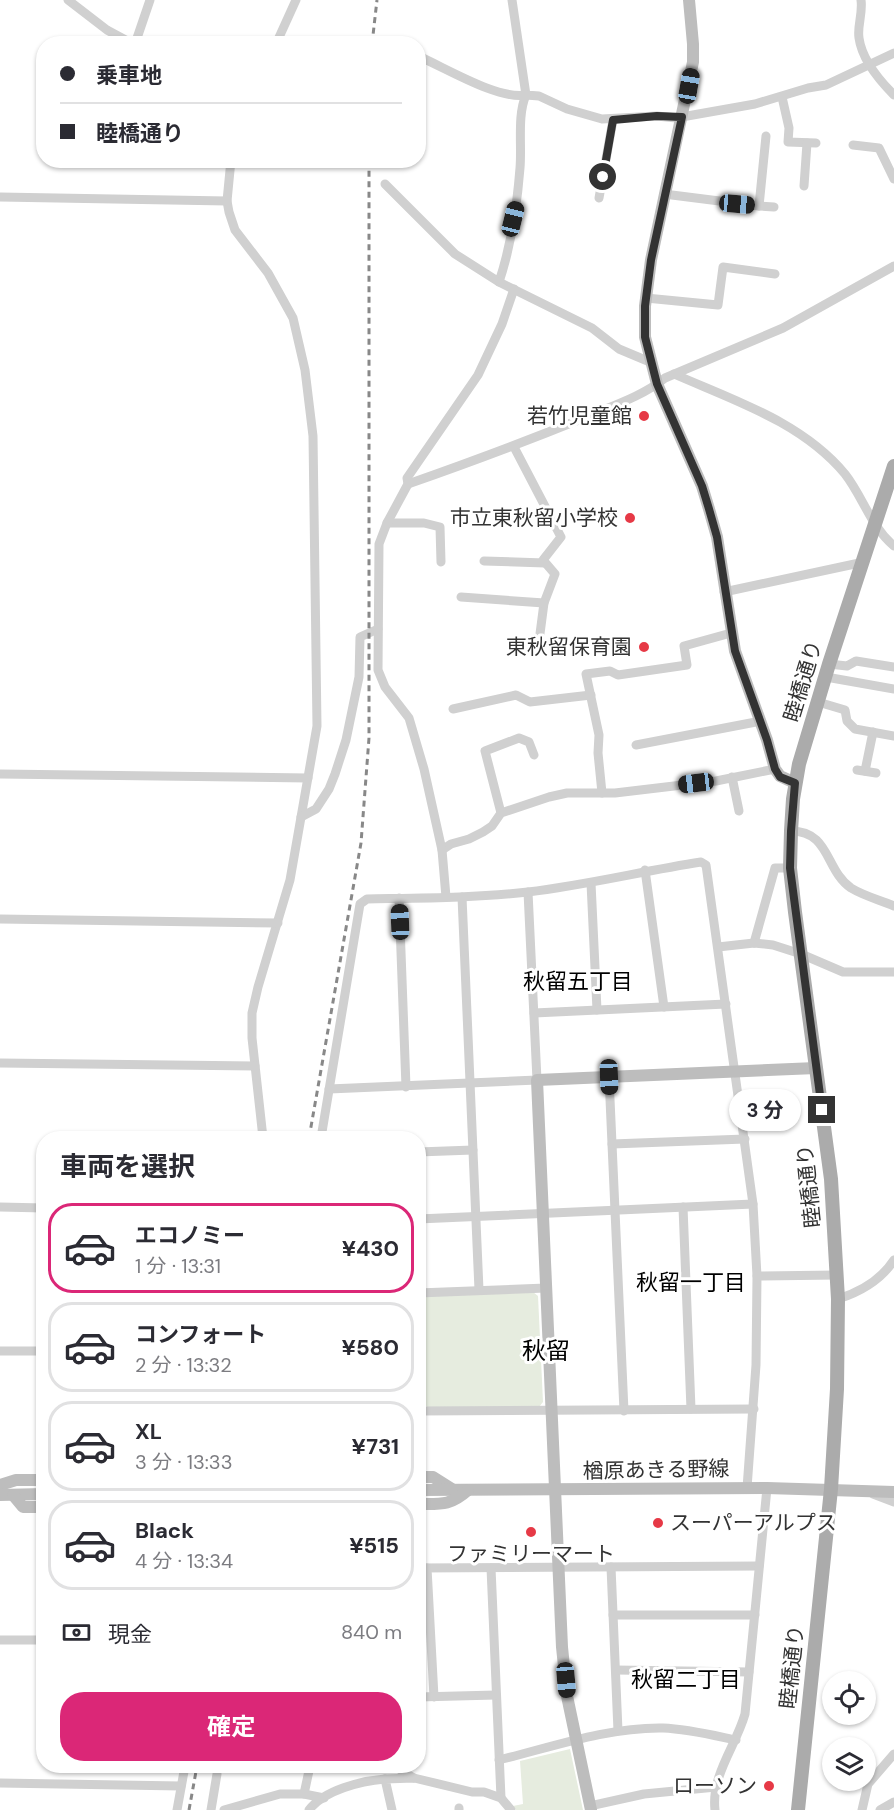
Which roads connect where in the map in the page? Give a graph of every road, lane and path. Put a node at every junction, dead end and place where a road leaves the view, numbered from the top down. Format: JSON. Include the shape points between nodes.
{"nodes":[{"id":1,"x":68,"y":0,"type":"edge"},
{"id":2,"x":150,"y":0,"type":"edge"},
{"id":3,"x":296,"y":0,"type":"edge"},
{"id":4,"x":512,"y":0,"type":"edge"},
{"id":5,"x":689,"y":0,"type":"edge"},
{"id":6,"x":861,"y":0,"type":"edge"},
{"id":7,"x":119,"y":36,"type":"edge"},
{"id":8,"x":137,"y":36,"type":"edge"},
{"id":9,"x":280,"y":36,"type":"edge"},
{"id":10,"x":894,"y":53,"type":"edge"},
{"id":11,"x":426,"y":60,"type":"edge"},
{"id":12,"x":870,"y":65,"type":"junction"},
{"id":13,"x":526,"y":95,"type":"junction"},
{"id":14,"x":894,"y":95,"type":"edge"},
{"id":15,"x":782,"y":97,"type":"junction"},
{"id":16,"x":682,"y":117,"type":"junction"},
{"id":17,"x":613,"y":120,"type":"junction"},
{"id":18,"x":766,"y":136,"type":"dead end"},
{"id":19,"x":853,"y":145,"type":"dead end"},
{"id":20,"x":230,"y":168,"type":"edge"},
{"id":21,"x":894,"y":179,"type":"edge"},
{"id":22,"x":385,"y":184,"type":"dead end"},
{"id":23,"x":804,"y":186,"type":"dead end"},
{"id":24,"x":664,"y":194,"type":"junction"},
{"id":25,"x":0,"y":197,"type":"edge"},
{"id":26,"x":599,"y":198,"type":"dead end"},
{"id":27,"x":227,"y":201,"type":"junction"},
{"id":28,"x":759,"y":206,"type":"junction"},
{"id":29,"x":774,"y":207,"type":"dead end"},
{"id":30,"x":894,"y":266,"type":"edge"},
{"id":31,"x":775,"y":274,"type":"dead end"},
{"id":32,"x":499,"y":282,"type":"junction"},
{"id":33,"x":514,"y":289,"type":"junction"},
{"id":34,"x":646,"y":297,"type":"junction"},
{"id":35,"x":650,"y":362,"type":"junction"},
{"id":36,"x":674,"y":374,"type":"junction"},
{"id":37,"x":657,"y":384,"type":"junction"},
{"id":38,"x":514,"y":447,"type":"junction"},
{"id":39,"x":894,"y":466,"type":"edge"},
{"id":40,"x":408,"y":484,"type":"junction"},
{"id":41,"x":891,"y":488,"type":"edge"},
{"id":42,"x":387,"y":523,"type":"junction"},
{"id":43,"x":875,"y":525,"type":"junction"},
{"id":44,"x":894,"y":546,"type":"edge"},
{"id":45,"x":484,"y":561,"type":"dead end"},
{"id":46,"x":441,"y":562,"type":"dead end"},
{"id":47,"x":864,"y":562,"type":"junction"},
{"id":48,"x":545,"y":563,"type":"junction"},
{"id":49,"x":724,"y":592,"type":"junction"},
{"id":50,"x":461,"y":597,"type":"dead end"},
{"id":51,"x":544,"y":603,"type":"junction"},
{"id":52,"x":378,"y":629,"type":"junction"},
{"id":53,"x":731,"y":633,"type":"junction"},
{"id":54,"x":538,"y":649,"type":"dead end"},
{"id":55,"x":894,"y":667,"type":"edge"},
{"id":56,"x":828,"y":671,"type":"junction"},
{"id":57,"x":894,"y":689,"type":"edge"},
{"id":58,"x":591,"y":695,"type":"junction"},
{"id":59,"x":818,"y":702,"type":"junction"},
{"id":60,"x":453,"y":709,"type":"dead end"},
{"id":61,"x":761,"y":721,"type":"junction"},
{"id":62,"x":873,"y":732,"type":"junction"},
{"id":63,"x":894,"y":736,"type":"edge"},
{"id":64,"x":636,"y":745,"type":"dead end"},
{"id":65,"x":534,"y":755,"type":"dead end"},
{"id":66,"x":775,"y":769,"type":"junction"},
{"id":67,"x":876,"y":773,"type":"dead end"},
{"id":68,"x":0,"y":774,"type":"edge"},
{"id":69,"x":732,"y":777,"type":"junction"},
{"id":70,"x":308,"y":778,"type":"junction"},
{"id":71,"x":795,"y":783,"type":"junction"},
{"id":72,"x":602,"y":794,"type":"junction"},
{"id":73,"x":739,"y":811,"type":"dead end"},
{"id":74,"x":501,"y":813,"type":"junction"},
{"id":75,"x":301,"y":817,"type":"junction"},
{"id":76,"x":791,"y":831,"type":"junction"},
{"id":77,"x":442,"y":850,"type":"junction"},
{"id":78,"x":790,"y":868,"type":"junction"},
{"id":79,"x":645,"y":870,"type":"junction"},
{"id":80,"x":591,"y":883,"type":"junction"},
{"id":81,"x":528,"y":892,"type":"junction"},
{"id":82,"x":446,"y":897,"type":"junction"},
{"id":83,"x":462,"y":897,"type":"junction"},
{"id":84,"x":399,"y":898,"type":"junction"},
{"id":85,"x":894,"y":906,"type":"edge"},
{"id":86,"x":0,"y":919,"type":"edge"},
{"id":87,"x":278,"y":922,"type":"junction"},
{"id":88,"x":754,"y":943,"type":"junction"},
{"id":89,"x":718,"y":947,"type":"junction"},
{"id":90,"x":801,"y":954,"type":"junction"},
{"id":91,"x":894,"y":972,"type":"edge"},
{"id":92,"x":726,"y":1004,"type":"junction"},
{"id":93,"x":664,"y":1007,"type":"junction"},
{"id":94,"x":597,"y":1010,"type":"junction"},
{"id":95,"x":534,"y":1013,"type":"junction"},
{"id":96,"x":0,"y":1063,"type":"edge"},
{"id":97,"x":255,"y":1066,"type":"junction"},
{"id":98,"x":816,"y":1068,"type":"junction"},
{"id":99,"x":735,"y":1071,"type":"junction"},
{"id":100,"x":609,"y":1077,"type":"junction"},
{"id":101,"x":537,"y":1080,"type":"junction"},
{"id":102,"x":470,"y":1083,"type":"junction"},
{"id":103,"x":406,"y":1087,"type":"junction"},
{"id":104,"x":329,"y":1089,"type":"junction"},
{"id":105,"x":262,"y":1131,"type":"edge"},
{"id":106,"x":322,"y":1131,"type":"edge"},
{"id":107,"x":745,"y":1138,"type":"junction"},
{"id":108,"x":612,"y":1144,"type":"junction"},
{"id":109,"x":473,"y":1150,"type":"junction"},
{"id":110,"x":426,"y":1152,"type":"edge"},
{"id":111,"x":753,"y":1204,"type":"junction"},
{"id":112,"x":0,"y":1207,"type":"edge"},
{"id":113,"x":683,"y":1207,"type":"junction"},
{"id":114,"x":36,"y":1208,"type":"edge"},
{"id":115,"x":615,"y":1210,"type":"junction"},
{"id":116,"x":543,"y":1213,"type":"junction"},
{"id":117,"x":476,"y":1216,"type":"junction"},
{"id":118,"x":426,"y":1219,"type":"edge"},
{"id":119,"x":894,"y":1260,"type":"edge"},
{"id":120,"x":837,"y":1275,"type":"junction"},
{"id":121,"x":757,"y":1276,"type":"junction"},
{"id":122,"x":546,"y":1288,"type":"junction"},
{"id":123,"x":479,"y":1290,"type":"junction"},
{"id":124,"x":426,"y":1293,"type":"edge"},
{"id":125,"x":838,"y":1299,"type":"junction"},
{"id":126,"x":0,"y":1351,"type":"edge"},
{"id":127,"x":36,"y":1351,"type":"edge"},
{"id":128,"x":754,"y":1409,"type":"junction"},
{"id":129,"x":691,"y":1410,"type":"junction"},
{"id":130,"x":426,"y":1411,"type":"edge"},
{"id":131,"x":624,"y":1411,"type":"junction"},
{"id":132,"x":552,"y":1412,"type":"junction"},
{"id":133,"x":426,"y":1477,"type":"edge"},
{"id":134,"x":36,"y":1480,"type":"edge"},
{"id":135,"x":0,"y":1485,"type":"edge"},
{"id":136,"x":747,"y":1488,"type":"junction"},
{"id":137,"x":767,"y":1488,"type":"junction"},
{"id":138,"x":831,"y":1489,"type":"junction"},
{"id":139,"x":426,"y":1490,"type":"edge"},
{"id":140,"x":452,"y":1490,"type":"junction"},
{"id":141,"x":468,"y":1490,"type":"junction"},
{"id":142,"x":862,"y":1490,"type":"junction"},
{"id":143,"x":555,"y":1491,"type":"junction"},
{"id":144,"x":894,"y":1492,"type":"edge"},
{"id":145,"x":36,"y":1494,"type":"edge"},
{"id":146,"x":6,"y":1495,"type":"edge"},
{"id":147,"x":894,"y":1502,"type":"edge"},
{"id":148,"x":426,"y":1504,"type":"edge"},
{"id":149,"x":36,"y":1507,"type":"edge"},
{"id":150,"x":759,"y":1566,"type":"junction"},
{"id":151,"x":559,"y":1567,"type":"junction"},
{"id":152,"x":611,"y":1567,"type":"junction"},
{"id":153,"x":426,"y":1568,"type":"edge"},
{"id":154,"x":491,"y":1568,"type":"junction"},
{"id":155,"x":426,"y":1603,"type":"edge"},
{"id":156,"x":614,"y":1615,"type":"junction"},
{"id":157,"x":755,"y":1615,"type":"junction"},
{"id":158,"x":0,"y":1640,"type":"edge"},
{"id":159,"x":36,"y":1640,"type":"edge"},
{"id":160,"x":616,"y":1670,"type":"junction"},
{"id":161,"x":749,"y":1672,"type":"junction"},
{"id":162,"x":496,"y":1695,"type":"junction"},
{"id":163,"x":426,"y":1697,"type":"edge"},
{"id":164,"x":434,"y":1697,"type":"junction"},
{"id":165,"x":618,"y":1731,"type":"junction"},
{"id":166,"x":736,"y":1740,"type":"junction"},
{"id":167,"x":575,"y":1741,"type":"junction"},
{"id":168,"x":894,"y":1754,"type":"edge"},
{"id":169,"x":499,"y":1760,"type":"junction"},
{"id":170,"x":184,"y":1773,"type":"edge"},
{"id":171,"x":308,"y":1773,"type":"edge"},
{"id":172,"x":405,"y":1773,"type":"edge"},
{"id":173,"x":217,"y":1774,"type":"dead end"},
{"id":174,"x":385,"y":1779,"type":"junction"},
{"id":175,"x":414,"y":1779,"type":"junction"},
{"id":176,"x":0,"y":1783,"type":"edge"},
{"id":177,"x":181,"y":1786,"type":"junction"},
{"id":178,"x":716,"y":1787,"type":"junction"},
{"id":179,"x":304,"y":1794,"type":"junction"},
{"id":180,"x":324,"y":1797,"type":"junction"},
{"id":181,"x":501,"y":1798,"type":"junction"},
{"id":182,"x":894,"y":1802,"type":"edge"},
{"id":183,"x":591,"y":1808,"type":"edge"},
{"id":184,"x":894,"y":1808,"type":"edge"},
{"id":185,"x":177,"y":1810,"type":"edge"},
{"id":186,"x":211,"y":1810,"type":"edge"},
{"id":187,"x":224,"y":1810,"type":"edge"},
{"id":188,"x":309,"y":1810,"type":"edge"},
{"id":189,"x":392,"y":1810,"type":"edge"},
{"id":190,"x":512,"y":1810,"type":"edge"},
{"id":191,"x":715,"y":1810,"type":"edge"},
{"id":192,"x":798,"y":1810,"type":"edge"},
{"id":193,"x":862,"y":1810,"type":"edge"},
{"id":194,"x":881,"y":1810,"type":"edge"}],
"edges":[{"from":1,"to":7,"type":"street"},
{"from":2,"to":8,"type":"street"},
{"from":3,"to":9,"type":"street"},
{"from":4,"to":13,"type":"street"},
{"from":5,"to":16,"type":"main road","via":[[693,62]]},
{"from":6,"to":12,"type":"street","via":[[859,39]]},
{"from":10,"to":12,"type":"street"},
{"from":11,"to":13,"type":"street","via":[[504,94]]},
{"from":12,"to":14,"type":"street"},
{"from":12,"to":15,"type":"street","via":[[826,85]]},
{"from":13,"to":17,"type":"street"},
{"from":13,"to":32,"type":"street","via":[[516,204]]},
{"from":15,"to":16,"type":"street"},
{"from":15,"to":23,"type":"street","via":[[788,142],[812,143]]},
{"from":16,"to":17,"type":"street"},
{"from":16,"to":24,"type":"main road"},
{"from":17,"to":26,"type":"street"},
{"from":18,"to":28,"type":"street"},
{"from":19,"to":21,"type":"street","via":[[879,148]]},
{"from":20,"to":27,"type":"street"},
{"from":22,"to":32,"type":"street","via":[[453,253]]},
{"from":24,"to":28,"type":"street"},
{"from":24,"to":34,"type":"main road"},
{"from":25,"to":27,"type":"street"},
{"from":27,"to":70,"type":"street","via":[[235,230],[268,273],[293,318],[305,370],[313,436],[317,714]]},
{"from":28,"to":29,"type":"street"},
{"from":30,"to":36,"type":"street","via":[[783,328]]},
{"from":31,"to":34,"type":"street","via":[[723,267],[718,305]]},
{"from":32,"to":33,"type":"street"},
{"from":33,"to":35,"type":"street","via":[[592,328],[619,349]]},
{"from":33,"to":40,"type":"street","via":[[478,375],[407,478]]},
{"from":34,"to":35,"type":"main road","via":[[645,337]]},
{"from":35,"to":37,"type":"main road"},
{"from":36,"to":37,"type":"street"},
{"from":36,"to":43,"type":"street","via":[[799,433],[844,473]]},
{"from":37,"to":38,"type":"street"},
{"from":37,"to":49,"type":"main road","via":[[702,486],[717,537]]},
{"from":38,"to":40,"type":"street"},
{"from":38,"to":48,"type":"street","via":[[561,537],[543,560]]},
{"from":39,"to":41,"type":"main road","name":"睦橋通り"},
{"from":40,"to":42,"type":"street"},
{"from":41,"to":43,"type":"main road","name":"睦橋通り"},
{"from":42,"to":46,"type":"street","via":[[440,527]]},
{"from":42,"to":52,"type":"street","via":[[379,544]]},
{"from":43,"to":44,"type":"street"},
{"from":43,"to":47,"type":"main road","name":"睦橋通り"},
{"from":45,"to":48,"type":"street"},
{"from":47,"to":49,"type":"street"},
{"from":47,"to":56,"type":"main road","name":"睦橋通り"},
{"from":48,"to":51,"type":"street","via":[[555,574]]},
{"from":49,"to":53,"type":"main road"},
{"from":50,"to":51,"type":"street"},
{"from":51,"to":54,"type":"street"},
{"from":52,"to":75,"type":"street","via":[[360,637],[359,677],[329,789],[316,809]]},
{"from":52,"to":77,"type":"street","via":[[378,670],[384,687],[409,718]]},
{"from":53,"to":58,"type":"street","via":[[684,646],[687,665],[618,675],[610,671],[586,674]]},
{"from":53,"to":61,"type":"main road"},
{"from":55,"to":56,"type":"street","via":[[856,661]]},
{"from":56,"to":57,"type":"street"},
{"from":56,"to":59,"type":"main road","name":"睦橋通り"},
{"from":58,"to":60,"type":"street","via":[[530,702],[516,695]]},
{"from":58,"to":72,"type":"street"},
{"from":59,"to":62,"type":"street","via":[[845,710],[847,721],[855,729]]},
{"from":59,"to":71,"type":"main road","name":"睦橋通り"},
{"from":61,"to":64,"type":"street"},
{"from":61,"to":66,"type":"main road"},
{"from":62,"to":63,"type":"street"},
{"from":62,"to":67,"type":"street","via":[[861,771]]},
{"from":65,"to":74,"type":"street","via":[[529,742],[519,738],[485,751]]},
{"from":66,"to":69,"type":"street"},
{"from":66,"to":71,"type":"main road","via":[[780,777]]},
{"from":68,"to":70,"type":"street"},
{"from":69,"to":72,"type":"street"},
{"from":69,"to":73,"type":"street"},
{"from":70,"to":75,"type":"street"},
{"from":71,"to":76,"type":"main road","name":"睦橋通り"},
{"from":72,"to":74,"type":"street","via":[[567,793]]},
{"from":74,"to":77,"type":"street","via":[[483,832]]},
{"from":75,"to":87,"type":"street"},
{"from":76,"to":78,"type":"main road","name":"睦橋通り"},
{"from":76,"to":85,"type":"street","via":[[802,831],[820,842],[851,887]]},
{"from":77,"to":82,"type":"street"},
{"from":78,"to":88,"type":"street","via":[[775,868]]},
{"from":78,"to":90,"type":"main road","name":"睦橋通り"},
{"from":79,"to":80,"type":"street"},
{"from":79,"to":89,"type":"street","via":[[701,862],[706,865]]},
{"from":79,"to":93,"type":"street"},
{"from":80,"to":81,"type":"street"},
{"from":80,"to":94,"type":"street"},
{"from":81,"to":83,"type":"street"},
{"from":81,"to":95,"type":"street"},
{"from":82,"to":83,"type":"street"},
{"from":82,"to":84,"type":"street"},
{"from":83,"to":102,"type":"street"},
{"from":84,"to":103,"type":"street"},
{"from":84,"to":104,"type":"street","via":[[367,899],[360,904]]},
{"from":86,"to":87,"type":"street"},
{"from":87,"to":97,"type":"street","via":[[252,1014]]},
{"from":88,"to":89,"type":"street"},
{"from":88,"to":90,"type":"street"},
{"from":89,"to":92,"type":"street"},
{"from":90,"to":91,"type":"street","via":[[843,972]]},
{"from":90,"to":98,"type":"main road","name":"睦橋通り"},
{"from":92,"to":93,"type":"street"},
{"from":92,"to":99,"type":"street"},
{"from":93,"to":94,"type":"street"},
{"from":94,"to":95,"type":"street"},
{"from":95,"to":101,"type":"street"},
{"from":96,"to":97,"type":"street"},
{"from":97,"to":105,"type":"street"},
{"from":98,"to":99,"type":"main road"},
{"from":98,"to":120,"type":"main road","name":"睦橋通り","via":[[831,1179]]},
{"from":99,"to":100,"type":"main road"},
{"from":99,"to":107,"type":"street"},
{"from":100,"to":101,"type":"main road"},
{"from":100,"to":108,"type":"street"},
{"from":101,"to":102,"type":"street"},
{"from":101,"to":116,"type":"main road"},
{"from":102,"to":103,"type":"street"},
{"from":102,"to":109,"type":"street"},
{"from":103,"to":104,"type":"street"},
{"from":104,"to":106,"type":"street"},
{"from":107,"to":108,"type":"street"},
{"from":107,"to":111,"type":"street"},
{"from":108,"to":115,"type":"street"},
{"from":109,"to":110,"type":"street"},
{"from":109,"to":117,"type":"street"},
{"from":111,"to":113,"type":"street"},
{"from":111,"to":121,"type":"street"},
{"from":112,"to":114,"type":"street"},
{"from":113,"to":115,"type":"street"},
{"from":113,"to":129,"type":"street"},
{"from":115,"to":116,"type":"street"},
{"from":115,"to":131,"type":"street"},
{"from":116,"to":117,"type":"street"},
{"from":116,"to":122,"type":"main road"},
{"from":117,"to":118,"type":"street"},
{"from":117,"to":123,"type":"street"},
{"from":119,"to":125,"type":"street","via":[[869,1284]]},
{"from":120,"to":121,"type":"street"},
{"from":120,"to":125,"type":"main road","name":"睦橋通り"},
{"from":121,"to":128,"type":"street"},
{"from":122,"to":123,"type":"street"},
{"from":122,"to":132,"type":"main road"},
{"from":123,"to":124,"type":"street"},
{"from":125,"to":138,"type":"main road","name":"睦橋通り"},
{"from":126,"to":127,"type":"street"},
{"from":128,"to":129,"type":"street"},
{"from":128,"to":136,"type":"street"},
{"from":129,"to":131,"type":"street"},
{"from":130,"to":132,"type":"street"},
{"from":131,"to":132,"type":"street"},
{"from":132,"to":143,"type":"main road"},
{"from":133,"to":140,"type":"main road","via":[[433,1477]]},
{"from":134,"to":135,"type":"main road"},
{"from":136,"to":137,"type":"main road","name":"楢原あきる野線"},
{"from":136,"to":143,"type":"main road","name":"楢原あきる野線"},
{"from":137,"to":138,"type":"main road","name":"楢原あきる野線"},
{"from":137,"to":150,"type":"street"},
{"from":138,"to":142,"type":"main road","name":"楢原あきる野線"},
{"from":138,"to":192,"type":"main road","name":"睦橋通り"},
{"from":139,"to":140,"type":"main road","name":"楢原あきる野線"},
{"from":140,"to":141,"type":"main road","name":"楢原あきる野線"},
{"from":141,"to":143,"type":"main road","name":"楢原あきる野線"},
{"from":141,"to":148,"type":"main road","via":[[456,1500]]},
{"from":142,"to":144,"type":"main road","name":"楢原あきる野線"},
{"from":142,"to":147,"type":"street"},
{"from":143,"to":151,"type":"main road"},
{"from":145,"to":146,"type":"main road"},
{"from":146,"to":149,"type":"main road","via":[[23,1507]]},
{"from":150,"to":152,"type":"street"},
{"from":150,"to":157,"type":"street"},
{"from":151,"to":152,"type":"street"},
{"from":151,"to":154,"type":"street"},
{"from":151,"to":167,"type":"main road","via":[[567,1696]]},
{"from":152,"to":156,"type":"street"},
{"from":153,"to":154,"type":"street"},
{"from":154,"to":162,"type":"street"},
{"from":155,"to":164,"type":"street"},
{"from":156,"to":157,"type":"street"},
{"from":156,"to":160,"type":"street"},
{"from":157,"to":161,"type":"street"},
{"from":158,"to":159,"type":"street"},
{"from":160,"to":161,"type":"street"},
{"from":160,"to":165,"type":"street"},
{"from":161,"to":166,"type":"street","via":[[745,1714]]},
{"from":162,"to":164,"type":"street"},
{"from":162,"to":169,"type":"street"},
{"from":163,"to":164,"type":"street"},
{"from":165,"to":166,"type":"street","via":[[662,1728]]},
{"from":165,"to":167,"type":"street"},
{"from":166,"to":178,"type":"street"},
{"from":167,"to":169,"type":"street"},
{"from":167,"to":183,"type":"main road"},
{"from":168,"to":193,"type":"street","via":[[868,1784]]},
{"from":169,"to":181,"type":"street"},
{"from":170,"to":177,"type":"street"},
{"from":171,"to":179,"type":"street"},
{"from":172,"to":175,"type":"street"},
{"from":173,"to":186,"type":"street"},
{"from":174,"to":175,"type":"street"},
{"from":174,"to":180,"type":"street","via":[[365,1780]]},
{"from":174,"to":189,"type":"street"},
{"from":175,"to":181,"type":"street"},
{"from":176,"to":177,"type":"street"},
{"from":177,"to":185,"type":"street"},
{"from":178,"to":183,"type":"street","via":[[644,1794]]},
{"from":178,"to":191,"type":"street"},
{"from":179,"to":180,"type":"street"},
{"from":179,"to":187,"type":"street","via":[[280,1794]]},
{"from":180,"to":188,"type":"street"},
{"from":181,"to":190,"type":"street"},
{"from":182,"to":194,"type":"street"},
{"from":184,"to":194,"type":"street"}]}
